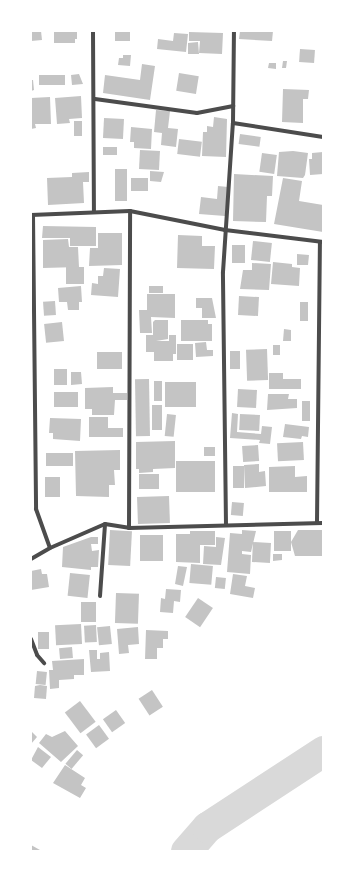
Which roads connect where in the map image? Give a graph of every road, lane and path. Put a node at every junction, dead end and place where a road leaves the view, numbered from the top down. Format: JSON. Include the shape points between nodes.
{"nodes":[{"id":1,"x":93,"y":31,"type":"edge"},
{"id":2,"x":234,"y":31,"type":"edge"},
{"id":3,"x":95,"y":99,"type":"junction"},
{"id":4,"x":233,"y":106,"type":"junction"},
{"id":5,"x":234,"y":122,"type":"junction"},
{"id":6,"x":323,"y":137,"type":"edge"},
{"id":7,"x":130,"y":211,"type":"junction"},
{"id":8,"x":94,"y":212,"type":"junction"},
{"id":9,"x":32,"y":215,"type":"edge"},
{"id":10,"x":225,"y":230,"type":"junction"},
{"id":11,"x":321,"y":242,"type":"edge"},
{"id":12,"x":31,"y":509,"type":"edge"},
{"id":13,"x":36,"y":509,"type":"junction"},
{"id":14,"x":317,"y":522,"type":"junction"},
{"id":15,"x":323,"y":523,"type":"edge"},
{"id":16,"x":105,"y":524,"type":"junction"},
{"id":17,"x":226,"y":524,"type":"junction"},
{"id":18,"x":129,"y":528,"type":"junction"},
{"id":19,"x":50,"y":548,"type":"junction"},
{"id":20,"x":31,"y":559,"type":"edge"},
{"id":21,"x":100,"y":596,"type":"dead end"},
{"id":22,"x":31,"y":639,"type":"edge"},
{"id":23,"x":44,"y":663,"type":"dead end"}],
"edges":[{"from":1,"to":3,"type":"street"},
{"from":2,"to":4,"type":"street"},
{"from":3,"to":4,"type":"street","via":[[197,113]]},
{"from":3,"to":8,"type":"street"},
{"from":4,"to":5,"type":"street"},
{"from":5,"to":6,"type":"street"},
{"from":5,"to":10,"type":"street","via":[[229,214]]},
{"from":7,"to":8,"type":"street"},
{"from":7,"to":10,"type":"street"},
{"from":7,"to":18,"type":"street"},
{"from":8,"to":9,"type":"street"},
{"from":9,"to":13,"type":"street"},
{"from":10,"to":11,"type":"street"},
{"from":10,"to":17,"type":"street","via":[[223,337]]},
{"from":11,"to":14,"type":"street"},
{"from":12,"to":13,"type":"street"},
{"from":13,"to":19,"type":"street"},
{"from":14,"to":15,"type":"street"},
{"from":14,"to":17,"type":"street"},
{"from":16,"to":18,"type":"street"},
{"from":16,"to":19,"type":"street"},
{"from":16,"to":21,"type":"street"},
{"from":17,"to":18,"type":"street"},
{"from":19,"to":20,"type":"street"},
{"from":22,"to":23,"type":"street","via":[[37,655]]}]}
